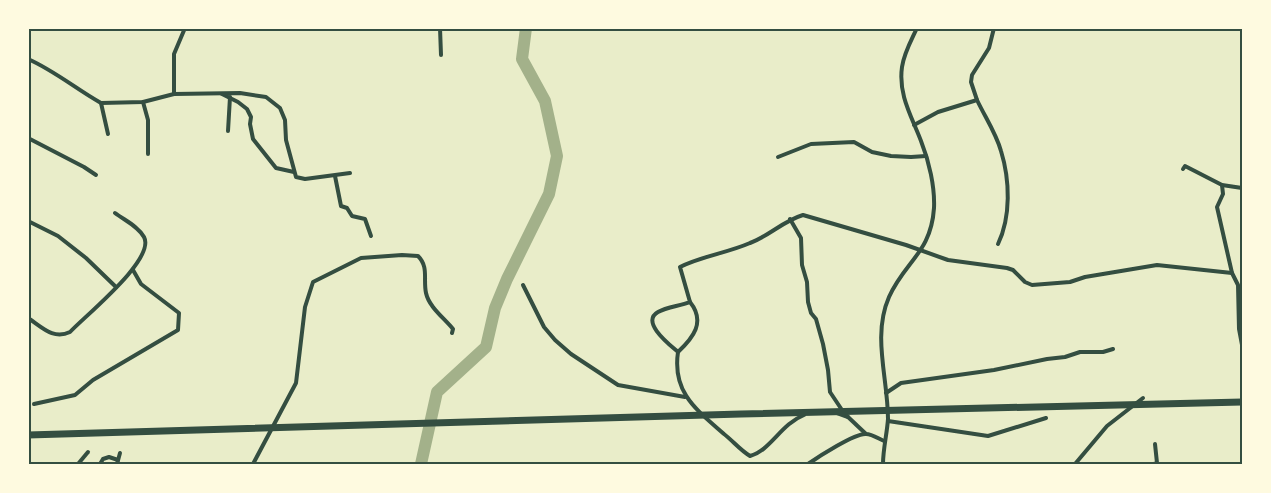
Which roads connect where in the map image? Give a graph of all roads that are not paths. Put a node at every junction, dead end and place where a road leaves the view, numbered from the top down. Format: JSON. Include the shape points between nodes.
{"nodes":[{"id":1,"x":185,"y":28,"type":"edge"},
{"id":2,"x":440,"y":28,"type":"edge"},
{"id":3,"x":917,"y":28,"type":"edge"},
{"id":4,"x":994,"y":28,"type":"edge"},
{"id":5,"x":441,"y":55,"type":"dead end"},
{"id":6,"x":28,"y":58,"type":"edge"},
{"id":7,"x":219,"y":93,"type":"junction"},
{"id":8,"x":174,"y":94,"type":"junction"},
{"id":9,"x":230,"y":97,"type":"junction"},
{"id":10,"x":977,"y":100,"type":"junction"},
{"id":11,"x":142,"y":102,"type":"junction"},
{"id":12,"x":101,"y":103,"type":"junction"},
{"id":13,"x":914,"y":125,"type":"junction"},
{"id":14,"x":228,"y":131,"type":"dead end"},
{"id":15,"x":108,"y":134,"type":"dead end"},
{"id":16,"x":28,"y":138,"type":"edge"},
{"id":17,"x":148,"y":154,"type":"dead end"},
{"id":18,"x":926,"y":156,"type":"junction"},
{"id":19,"x":778,"y":157,"type":"dead end"},
{"id":20,"x":1183,"y":169,"type":"dead end"},
{"id":21,"x":294,"y":172,"type":"junction"},
{"id":22,"x":350,"y":173,"type":"dead end"},
{"id":23,"x":96,"y":176,"type":"dead end"},
{"id":24,"x":335,"y":176,"type":"junction"},
{"id":25,"x":1222,"y":185,"type":"junction"},
{"id":26,"x":1242,"y":188,"type":"edge"},
{"id":27,"x":115,"y":213,"type":"dead end"},
{"id":28,"x":790,"y":219,"type":"junction"},
{"id":29,"x":28,"y":221,"type":"edge"},
{"id":30,"x":371,"y":236,"type":"dead end"},
{"id":31,"x":998,"y":244,"type":"dead end"},
{"id":32,"x":921,"y":251,"type":"junction"},
{"id":33,"x":133,"y":270,"type":"junction"},
{"id":34,"x":1232,"y":273,"type":"junction"},
{"id":35,"x":523,"y":285,"type":"dead end"},
{"id":36,"x":116,"y":286,"type":"junction"},
{"id":37,"x":690,"y":302,"type":"junction"},
{"id":38,"x":28,"y":318,"type":"edge"},
{"id":39,"x":452,"y":333,"type":"dead end"},
{"id":40,"x":1242,"y":345,"type":"edge"},
{"id":41,"x":1113,"y":349,"type":"dead end"},
{"id":42,"x":678,"y":352,"type":"junction"},
{"id":43,"x":886,"y":393,"type":"junction"},
{"id":44,"x":685,"y":397,"type":"junction"},
{"id":45,"x":1143,"y":398,"type":"dead end"},
{"id":46,"x":1242,"y":402,"type":"edge"},
{"id":47,"x":34,"y":404,"type":"dead end"},
{"id":48,"x":848,"y":417,"type":"junction"},
{"id":49,"x":1046,"y":418,"type":"dead end"},
{"id":50,"x":888,"y":421,"type":"junction"},
{"id":51,"x":866,"y":434,"type":"junction"},
{"id":52,"x":28,"y":435,"type":"edge"},
{"id":53,"x":884,"y":441,"type":"junction"},
{"id":54,"x":1155,"y":444,"type":"dead end"},
{"id":55,"x":88,"y":452,"type":"dead end"},
{"id":56,"x":120,"y":453,"type":"dead end"},
{"id":57,"x":118,"y":462,"type":"edge"},
{"id":58,"x":78,"y":465,"type":"edge"},
{"id":59,"x":100,"y":465,"type":"edge"},
{"id":60,"x":253,"y":465,"type":"edge"},
{"id":61,"x":808,"y":465,"type":"edge"},
{"id":62,"x":883,"y":465,"type":"edge"},
{"id":63,"x":1075,"y":465,"type":"edge"},
{"id":64,"x":1154,"y":465,"type":"edge"}],
"edges":[{"from":1,"to":8,"type":"street","via":[[174,54]]},
{"from":2,"to":5,"type":"street"},
{"from":3,"to":13,"type":"street","via":[[902,67],[904,103]]},
{"from":4,"to":10,"type":"street","via":[[970,82]]},
{"from":6,"to":12,"type":"street"},
{"from":7,"to":8,"type":"street"},
{"from":7,"to":9,"type":"street"},
{"from":7,"to":21,"type":"street","via":[[266,97],[280,108]]},
{"from":8,"to":11,"type":"street"},
{"from":9,"to":14,"type":"street"},
{"from":9,"to":21,"type":"street","via":[[247,109],[253,139],[276,168]]},
{"from":10,"to":13,"type":"street","via":[[938,112]]},
{"from":10,"to":31,"type":"street","via":[[1001,150],[1006,174],[1006,220]]},
{"from":11,"to":12,"type":"street"},
{"from":11,"to":17,"type":"street","via":[[148,120]]},
{"from":12,"to":15,"type":"street"},
{"from":13,"to":18,"type":"street"},
{"from":16,"to":23,"type":"street"},
{"from":18,"to":19,"type":"street","via":[[891,156],[854,142],[811,144]]},
{"from":18,"to":32,"type":"street","via":[[934,207],[930,232]]},
{"from":20,"to":25,"type":"street","via":[[1185,166]]},
{"from":21,"to":24,"type":"street","via":[[296,177],[305,179]]},
{"from":22,"to":24,"type":"street"},
{"from":24,"to":30,"type":"street","via":[[341,206],[352,216],[365,219]]},
{"from":25,"to":26,"type":"street"},
{"from":25,"to":34,"type":"street","via":[[1224,194],[1217,207]]},
{"from":27,"to":33,"type":"street","via":[[136,228],[146,244]]},
{"from":28,"to":32,"type":"street","via":[[803,215],[825,220]]},
{"from":28,"to":37,"type":"street","via":[[754,242],[680,267]]},
{"from":28,"to":48,"type":"street","via":[[801,238],[808,302],[823,344],[830,392]]},
{"from":29,"to":36,"type":"street","via":[[58,236]]},
{"from":32,"to":34,"type":"street","via":[[948,260],[1014,270],[1032,285],[1070,282],[1157,265]]},
{"from":32,"to":43,"type":"street","via":[[889,297],[883,321]]},
{"from":33,"to":36,"type":"street"},
{"from":33,"to":47,"type":"street","via":[[141,284],[179,313],[178,330],[93,380],[75,395]]},
{"from":34,"to":40,"type":"street","via":[[1238,285]]},
{"from":35,"to":44,"type":"street","via":[[544,327],[571,354],[618,384]]},
{"from":36,"to":38,"type":"street","via":[[70,332],[62,335],[54,335]]},
{"from":37,"to":42,"type":"street","via":[[698,319],[697,328]]},
{"from":37,"to":42,"type":"street","via":[[657,312],[652,318],[656,330]]},
{"from":39,"to":60,"type":"street","via":[[453,329],[426,294],[426,270],[418,256],[361,258],[313,282],[305,307],[296,383]]},
{"from":41,"to":43,"type":"street","via":[[901,383]]},
{"from":42,"to":44,"type":"street","via":[[677,367]]},
{"from":43,"to":50,"type":"street"},
{"from":44,"to":48,"type":"street","via":[[750,456],[761,452],[789,422],[801,416],[826,410]]},
{"from":45,"to":63,"type":"street","via":[[1107,426]]},
{"from":46,"to":52,"type":"highway"},
{"from":48,"to":51,"type":"street"},
{"from":49,"to":50,"type":"street","via":[[988,436]]},
{"from":50,"to":53,"type":"street"},
{"from":51,"to":53,"type":"street"},
{"from":51,"to":61,"type":"street"},
{"from":53,"to":62,"type":"street"},
{"from":54,"to":64,"type":"street"},
{"from":55,"to":58,"type":"street"},
{"from":56,"to":57,"type":"street"},
{"from":57,"to":59,"type":"street","via":[[109,457]]}]}
